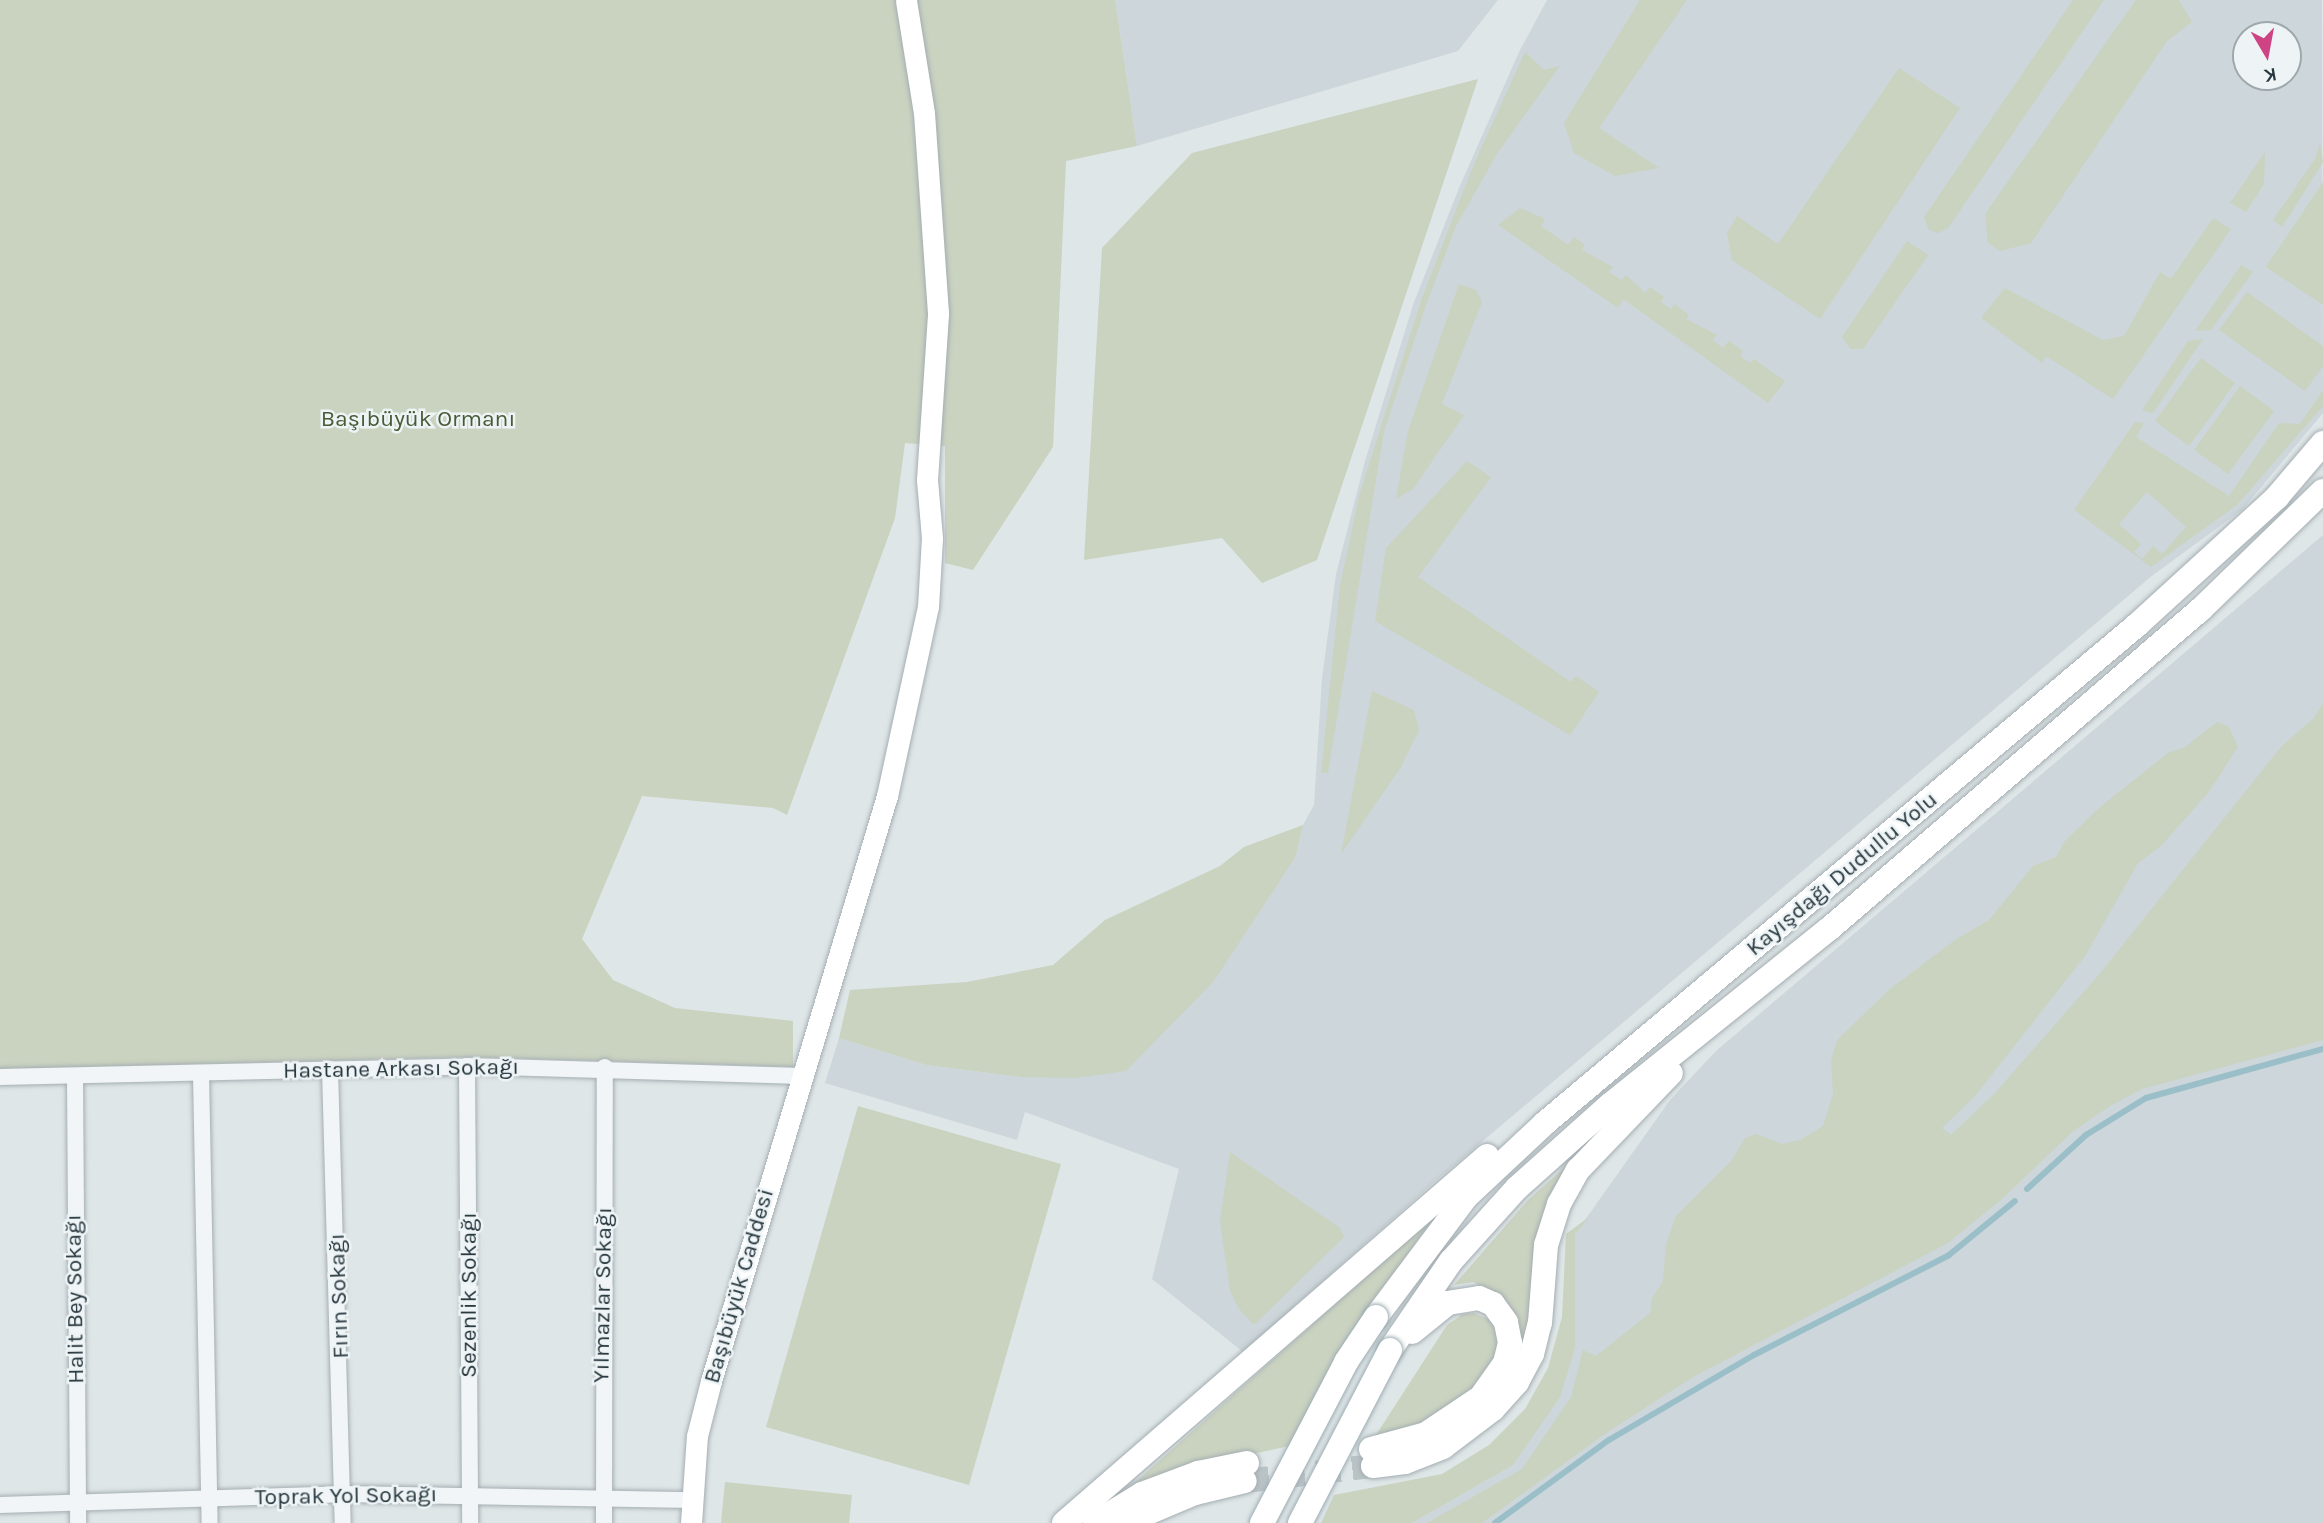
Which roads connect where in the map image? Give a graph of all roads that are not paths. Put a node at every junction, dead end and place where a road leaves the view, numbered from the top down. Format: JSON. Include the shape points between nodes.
{"nodes":[{"id":1,"x":906,"y":0,"type":"edge"},
{"id":2,"x":2323,"y":443,"type":"edge"},
{"id":3,"x":2323,"y":491,"type":"edge"},
{"id":4,"x":2323,"y":515,"type":"edge"},
{"id":5,"x":2200,"y":610,"type":"junction"},
{"id":6,"x":1750,"y":993,"type":"junction"},
{"id":7,"x":1658,"y":1027,"type":"junction"},
{"id":8,"x":467,"y":1066,"type":"junction"},
{"id":9,"x":605,"y":1067,"type":"junction"},
{"id":10,"x":330,"y":1069,"type":"junction"},
{"id":11,"x":201,"y":1073,"type":"junction"},
{"id":12,"x":75,"y":1076,"type":"junction"},
{"id":13,"x":802,"y":1076,"type":"junction"},
{"id":14,"x":0,"y":1077,"type":"edge"},
{"id":15,"x":1390,"y":1350,"type":"junction"},
{"id":16,"x":342,"y":1494,"type":"junction"},
{"id":17,"x":468,"y":1494,"type":"junction"},
{"id":18,"x":603,"y":1498,"type":"junction"},
{"id":19,"x":210,"y":1499,"type":"junction"},
{"id":20,"x":693,"y":1500,"type":"junction"},
{"id":21,"x":78,"y":1504,"type":"junction"},
{"id":22,"x":0,"y":1505,"type":"edge"},
{"id":23,"x":78,"y":1523,"type":"edge"},
{"id":24,"x":210,"y":1523,"type":"edge"},
{"id":25,"x":343,"y":1523,"type":"edge"},
{"id":26,"x":470,"y":1523,"type":"edge"},
{"id":27,"x":604,"y":1523,"type":"edge"},
{"id":28,"x":691,"y":1523,"type":"edge"},
{"id":29,"x":1064,"y":1523,"type":"edge"},
{"id":30,"x":1096,"y":1523,"type":"edge"},
{"id":31,"x":1124,"y":1523,"type":"edge"},
{"id":32,"x":1262,"y":1523,"type":"edge"},
{"id":33,"x":1300,"y":1523,"type":"edge"}],
"edges":[{"from":1,"to":13,"type":"main road","name":"Başıbüyük Caddesi","via":[[924,113],[938,313],[927,481],[932,538],[928,607],[887,796]]},
{"from":2,"to":7,"type":"main road","name":"Kayışdağı Dudullu Yolu","via":[[2277,497],[2137,625]]},
{"from":3,"to":5,"type":"main road","name":"Kayışdağı Dudullu Yolu"},
{"from":4,"to":5,"type":"main road"},
{"from":5,"to":6,"type":"main road","name":"Kayışdağı Dudullu Yolu"},
{"from":6,"to":15,"type":"main road","name":"Kayışdağı Dudullu Yolu","via":[[1611,1104],[1517,1188],[1451,1261]]},
{"from":6,"to":15,"type":"main road","via":[[1578,1170],[1549,1225],[1540,1323],[1532,1354],[1517,1382],[1493,1409],[1443,1447],[1405,1462],[1372,1458],[1426,1434],[1481,1397],[1505,1363],[1510,1343],[1506,1322],[1493,1304],[1479,1298],[1448,1303]]},
{"from":7,"to":29,"type":"main road","via":[[1525,1124]]},
{"from":7,"to":32,"type":"main road","name":"Kayışdağı Dudullu Yolu","bridge":true,"via":[[1466,1197],[1346,1362]]},
{"from":8,"to":9,"type":"street","name":"Hastane Arkası Sokağı"},
{"from":8,"to":10,"type":"street","name":"Hastane Arkası Sokağı"},
{"from":8,"to":17,"type":"street","name":"Sezenlik Sokağı"},
{"from":9,"to":13,"type":"street","name":"Hastane Arkası Sokağı"},
{"from":9,"to":18,"type":"street","name":"Yılmazlar Sokağı"},
{"from":10,"to":11,"type":"street","name":"Hastane Arkası Sokağı"},
{"from":10,"to":16,"type":"street","name":"Fırın Sokağı","via":[[341,1312]]},
{"from":11,"to":12,"type":"street","name":"Hastane Arkası Sokağı"},
{"from":11,"to":19,"type":"street"},
{"from":12,"to":14,"type":"street","name":"Hastane Arkası Sokağı"},
{"from":12,"to":21,"type":"street","name":"Halit Bey Sokağı"},
{"from":13,"to":20,"type":"main road","name":"Başıbüyük Caddesi","via":[[711,1381],[697,1436]]},
{"from":15,"to":33,"type":"main road","name":"Kayışdağı Dudullu Yolu","bridge":true},
{"from":16,"to":17,"type":"street","name":"Toprak Yol Sokağı"},
{"from":16,"to":19,"type":"street","name":"Toprak Yol Sokağı"},
{"from":16,"to":25,"type":"street","name":"Fırın Sokağı"},
{"from":17,"to":18,"type":"street","name":"Toprak Yol Sokağı"},
{"from":17,"to":26,"type":"street","name":"Sezenlik Sokağı"},
{"from":18,"to":20,"type":"street","name":"Toprak Yol Sokağı"},
{"from":18,"to":27,"type":"street","name":"Yılmazlar Sokağı"},
{"from":19,"to":21,"type":"street","name":"Toprak Yol Sokağı"},
{"from":19,"to":24,"type":"street"},
{"from":20,"to":28,"type":"main road","name":"Başıbüyük Caddesi"},
{"from":21,"to":22,"type":"street","name":"Toprak Yol Sokağı"},
{"from":21,"to":23,"type":"street","name":"Halit Bey Sokağı"},
{"from":30,"to":31,"type":"main road","via":[[1142,1493],[1198,1473],[1246,1472]]}]}
